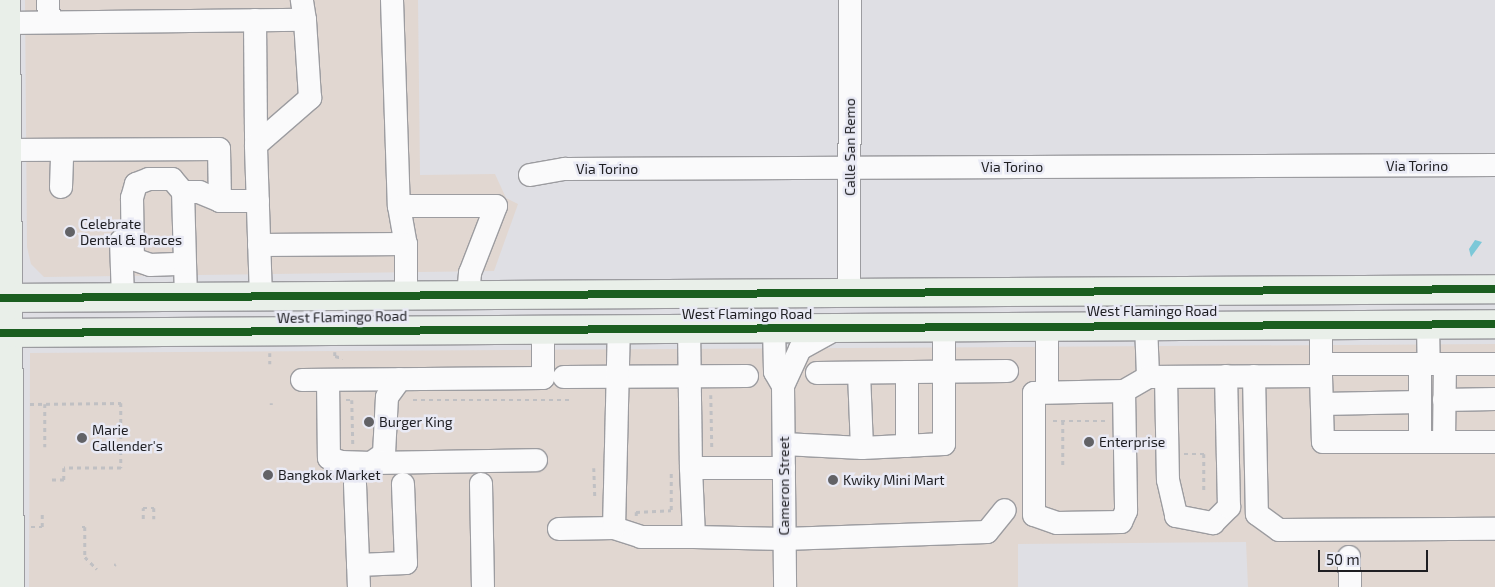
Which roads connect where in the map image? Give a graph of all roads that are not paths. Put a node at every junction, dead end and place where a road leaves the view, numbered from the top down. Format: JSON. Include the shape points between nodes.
{"nodes":[{"id":1,"x":392,"y":0,"type":"edge"},
{"id":2,"x":850,"y":0,"type":"edge"},
{"id":3,"x":170,"y":10,"type":"edge"},
{"id":4,"x":303,"y":10,"type":"edge"},
{"id":5,"x":48,"y":11,"type":"edge"},
{"id":6,"x":4,"y":15,"type":"edge"},
{"id":7,"x":255,"y":20,"type":"junction"},
{"id":8,"x":256,"y":145,"type":"junction"},
{"id":9,"x":8,"y":150,"type":"junction"},
{"id":10,"x":62,"y":150,"type":"junction"},
{"id":11,"x":1495,"y":165,"type":"edge"},
{"id":12,"x":850,"y":168,"type":"junction"},
{"id":13,"x":530,"y":175,"type":"dead end"},
{"id":14,"x":61,"y":186,"type":"dead end"},
{"id":15,"x":183,"y":192,"type":"junction"},
{"id":16,"x":120,"y":195,"type":"dead end"},
{"id":17,"x":220,"y":202,"type":"junction"},
{"id":18,"x":258,"y":202,"type":"junction"},
{"id":19,"x":399,"y":206,"type":"junction"},
{"id":20,"x":406,"y":244,"type":"junction"},
{"id":21,"x":259,"y":245,"type":"junction"},
{"id":22,"x":184,"y":264,"type":"junction"},
{"id":23,"x":1495,"y":289,"type":"edge"},
{"id":24,"x":1310,"y":291,"type":"junction"},
{"id":25,"x":1145,"y":292,"type":"junction"},
{"id":26,"x":849,"y":294,"type":"junction"},
{"id":27,"x":691,"y":295,"type":"junction"},
{"id":28,"x":406,"y":296,"type":"junction"},
{"id":29,"x":481,"y":296,"type":"junction"},
{"id":30,"x":4,"y":298,"type":"edge"},
{"id":31,"x":123,"y":298,"type":"junction"},
{"id":32,"x":186,"y":298,"type":"junction"},
{"id":33,"x":261,"y":298,"type":"junction"},
{"id":34,"x":1321,"y":323,"type":"junction"},
{"id":35,"x":1146,"y":324,"type":"junction"},
{"id":36,"x":1428,"y":324,"type":"junction"},
{"id":37,"x":1495,"y":324,"type":"edge"},
{"id":38,"x":944,"y":325,"type":"junction"},
{"id":39,"x":1047,"y":325,"type":"junction"},
{"id":40,"x":774,"y":326,"type":"junction"},
{"id":41,"x":847,"y":326,"type":"junction"},
{"id":42,"x":689,"y":327,"type":"junction"},
{"id":43,"x":551,"y":328,"type":"junction"},
{"id":44,"x":619,"y":328,"type":"junction"},
{"id":45,"x":418,"y":329,"type":"junction"},
{"id":46,"x":302,"y":330,"type":"junction"},
{"id":47,"x":4,"y":333,"type":"edge"},
{"id":48,"x":1431,"y":363,"type":"junction"},
{"id":49,"x":1495,"y":364,"type":"edge"},
{"id":50,"x":1321,"y":370,"type":"junction"},
{"id":51,"x":944,"y":371,"type":"junction"},
{"id":52,"x":1007,"y":371,"type":"dead end"},
{"id":53,"x":907,"y":372,"type":"junction"},
{"id":54,"x":817,"y":373,"type":"dead end"},
{"id":55,"x":859,"y":373,"type":"junction"},
{"id":56,"x":689,"y":376,"type":"junction"},
{"id":57,"x":747,"y":376,"type":"dead end"},
{"id":58,"x":1226,"y":376,"type":"junction"},
{"id":59,"x":1254,"y":376,"type":"junction"},
{"id":60,"x":616,"y":377,"type":"junction"},
{"id":61,"x":1157,"y":377,"type":"junction"},
{"id":62,"x":564,"y":378,"type":"dead end"},
{"id":63,"x":400,"y":379,"type":"junction"},
{"id":64,"x":302,"y":380,"type":"dead end"},
{"id":65,"x":783,"y":386,"type":"junction"},
{"id":66,"x":336,"y":387,"type":"junction"},
{"id":67,"x":1124,"y":391,"type":"junction"},
{"id":68,"x":1046,"y":392,"type":"junction"},
{"id":69,"x":1444,"y":400,"type":"junction"},
{"id":70,"x":1495,"y":400,"type":"edge"},
{"id":71,"x":1420,"y":402,"type":"junction"},
{"id":72,"x":1322,"y":404,"type":"junction"},
{"id":73,"x":1420,"y":442,"type":"junction"},
{"id":74,"x":1444,"y":442,"type":"junction"},
{"id":75,"x":1495,"y":442,"type":"edge"},
{"id":76,"x":784,"y":444,"type":"junction"},
{"id":77,"x":907,"y":446,"type":"junction"},
{"id":78,"x":862,"y":448,"type":"junction"},
{"id":79,"x":536,"y":460,"type":"dead end"},
{"id":80,"x":371,"y":463,"type":"junction"},
{"id":81,"x":681,"y":465,"type":"junction"},
{"id":82,"x":784,"y":468,"type":"junction"},
{"id":83,"x":356,"y":484,"type":"dead end"},
{"id":84,"x":403,"y":484,"type":"dead end"},
{"id":85,"x":481,"y":484,"type":"dead end"},
{"id":86,"x":1005,"y":510,"type":"dead end"},
{"id":87,"x":614,"y":528,"type":"junction"},
{"id":88,"x":1495,"y":529,"type":"edge"},
{"id":89,"x":559,"y":530,"type":"dead end"},
{"id":90,"x":694,"y":537,"type":"junction"},
{"id":91,"x":784,"y":539,"type":"junction"},
{"id":92,"x":1349,"y":557,"type":"dead end"},
{"id":93,"x":358,"y":565,"type":"junction"},
{"id":94,"x":10,"y":587,"type":"edge"},
{"id":95,"x":359,"y":587,"type":"edge"},
{"id":96,"x":483,"y":587,"type":"edge"},
{"id":97,"x":785,"y":587,"type":"edge"},
{"id":98,"x":1350,"y":587,"type":"edge"}],
"edges":[{"from":1,"to":19,"type":"street"},
{"from":2,"to":12,"type":"street","name":"Calle San Remo"},
{"from":3,"to":5,"type":"street"},
{"from":3,"to":7,"type":"street"},
{"from":4,"to":7,"type":"street"},
{"from":4,"to":8,"type":"street","via":[[310,98]]},
{"from":5,"to":6,"type":"street"},
{"from":6,"to":9,"type":"main road"},
{"from":7,"to":8,"type":"street"},
{"from":8,"to":18,"type":"street"},
{"from":9,"to":10,"type":"street"},
{"from":9,"to":30,"type":"main road"},
{"from":10,"to":14,"type":"street"},
{"from":10,"to":17,"type":"street","via":[[219,149]]},
{"from":11,"to":12,"type":"street","name":"Via Torino"},
{"from":12,"to":13,"type":"street","name":"Via Torino","via":[[565,169]]},
{"from":12,"to":26,"type":"street","name":"Calle San Remo"},
{"from":15,"to":17,"type":"street","via":[[199,192]]},
{"from":15,"to":22,"type":"street"},
{"from":15,"to":22,"type":"street","via":[[172,179],[149,179],[136,184],[132,198],[133,260],[150,265]]},
{"from":16,"to":31,"type":"street"},
{"from":17,"to":18,"type":"street"},
{"from":18,"to":21,"type":"street"},
{"from":19,"to":20,"type":"street"},
{"from":19,"to":29,"type":"street","via":[[496,206],[470,273]]},
{"from":20,"to":21,"type":"street"},
{"from":20,"to":28,"type":"street"},
{"from":21,"to":33,"type":"street"},
{"from":22,"to":32,"type":"street"},
{"from":23,"to":24,"type":"main road","name":"West Flamingo Road"},
{"from":24,"to":25,"type":"main road","name":"West Flamingo Road"},
{"from":24,"to":35,"type":"main road","via":[[1260,304],[1153,308]]},
{"from":25,"to":26,"type":"main road","name":"West Flamingo Road"},
{"from":25,"to":39,"type":"main road","via":[[1135,304],[1126,308],[1073,310]]},
{"from":26,"to":27,"type":"main road","name":"West Flamingo Road"},
{"from":26,"to":40,"type":"main road","via":[[822,309],[790,313]]},
{"from":27,"to":29,"type":"main road","name":"West Flamingo Road"},
{"from":27,"to":43,"type":"main road","via":[[684,307],[673,312],[614,311]]},
{"from":28,"to":29,"type":"main road","name":"West Flamingo Road"},
{"from":28,"to":33,"type":"main road","name":"West Flamingo Road"},
{"from":28,"to":46,"type":"main road","via":[[388,313],[329,314]]},
{"from":29,"to":45,"type":"main road","via":[[460,312],[423,317]]},
{"from":30,"to":31,"type":"main road","name":"West Flamingo Road"},
{"from":30,"to":47,"type":"main road"},
{"from":31,"to":32,"type":"main road","name":"West Flamingo Road"},
{"from":32,"to":33,"type":"main road","name":"West Flamingo Road"},
{"from":34,"to":35,"type":"main road","name":"West Flamingo Road"},
{"from":34,"to":36,"type":"main road","name":"West Flamingo Road"},
{"from":34,"to":50,"type":"street"},
{"from":35,"to":39,"type":"main road","name":"West Flamingo Road"},
{"from":35,"to":61,"type":"street"},
{"from":36,"to":37,"type":"main road","name":"West Flamingo Road"},
{"from":36,"to":48,"type":"street"},
{"from":38,"to":39,"type":"main road","name":"West Flamingo Road"},
{"from":38,"to":41,"type":"main road","name":"West Flamingo Road"},
{"from":38,"to":51,"type":"street"},
{"from":39,"to":68,"type":"street"},
{"from":40,"to":41,"type":"main road","name":"West Flamingo Road"},
{"from":40,"to":42,"type":"main road","name":"West Flamingo Road"},
{"from":40,"to":65,"type":"street","name":"Cameron Street","via":[[775,372]]},
{"from":41,"to":65,"type":"street","name":"Cameron Street","via":[[821,334],[800,349]]},
{"from":42,"to":44,"type":"main road","name":"West Flamingo Road"},
{"from":42,"to":56,"type":"street"},
{"from":43,"to":44,"type":"main road","name":"West Flamingo Road"},
{"from":43,"to":45,"type":"main road","name":"West Flamingo Road"},
{"from":43,"to":63,"type":"street","via":[[543,378]]},
{"from":44,"to":60,"type":"street","via":[[620,366]]},
{"from":45,"to":46,"type":"main road","name":"West Flamingo Road"},
{"from":46,"to":47,"type":"main road","name":"West Flamingo Road"},
{"from":47,"to":94,"type":"main road"},
{"from":48,"to":49,"type":"street"},
{"from":48,"to":50,"type":"street"},
{"from":48,"to":69,"type":"street"},
{"from":48,"to":71,"type":"street"},
{"from":50,"to":59,"type":"street"},
{"from":50,"to":72,"type":"street"},
{"from":51,"to":52,"type":"street"},
{"from":51,"to":53,"type":"street"},
{"from":51,"to":77,"type":"street","via":[[944,444]]},
{"from":53,"to":55,"type":"street"},
{"from":53,"to":77,"type":"street"},
{"from":54,"to":55,"type":"street"},
{"from":55,"to":78,"type":"street"},
{"from":56,"to":57,"type":"street"},
{"from":56,"to":60,"type":"street"},
{"from":56,"to":81,"type":"street"},
{"from":58,"to":59,"type":"street"},
{"from":58,"to":61,"type":"street"},
{"from":58,"to":61,"type":"street","via":[[1229,507],[1213,523],[1176,516],[1168,480]]},
{"from":59,"to":88,"type":"street","via":[[1258,514],[1278,530]]},
{"from":60,"to":62,"type":"street"},
{"from":60,"to":87,"type":"street"},
{"from":61,"to":67,"type":"street"},
{"from":63,"to":66,"type":"street"},
{"from":63,"to":80,"type":"street","via":[[387,397],[384,454]]},
{"from":64,"to":66,"type":"street"},
{"from":65,"to":76,"type":"street","name":"Cameron Street"},
{"from":66,"to":80,"type":"street","via":[[329,458],[341,462]]},
{"from":67,"to":68,"type":"street"},
{"from":67,"to":68,"type":"street","via":[[1126,511],[1121,522],[1057,523],[1034,514],[1034,393]]},
{"from":69,"to":70,"type":"street"},
{"from":69,"to":74,"type":"street"},
{"from":71,"to":72,"type":"street"},
{"from":71,"to":73,"type":"street"},
{"from":72,"to":73,"type":"street","via":[[1323,442]]},
{"from":73,"to":74,"type":"street"},
{"from":74,"to":75,"type":"street"},
{"from":76,"to":78,"type":"street"},
{"from":76,"to":82,"type":"street","name":"Cameron Street"},
{"from":77,"to":78,"type":"street"},
{"from":79,"to":80,"type":"street"},
{"from":81,"to":82,"type":"street"},
{"from":81,"to":90,"type":"street"},
{"from":82,"to":91,"type":"street","name":"Cameron Street"},
{"from":83,"to":93,"type":"street"},
{"from":84,"to":93,"type":"street","via":[[406,562]]},
{"from":85,"to":96,"type":"street"},
{"from":86,"to":91,"type":"street","via":[[987,532]]},
{"from":87,"to":89,"type":"street"},
{"from":87,"to":90,"type":"street","via":[[636,535]]},
{"from":90,"to":91,"type":"street"},
{"from":91,"to":97,"type":"street","name":"Cameron Street"},
{"from":92,"to":98,"type":"street"},
{"from":93,"to":95,"type":"street"}]}
